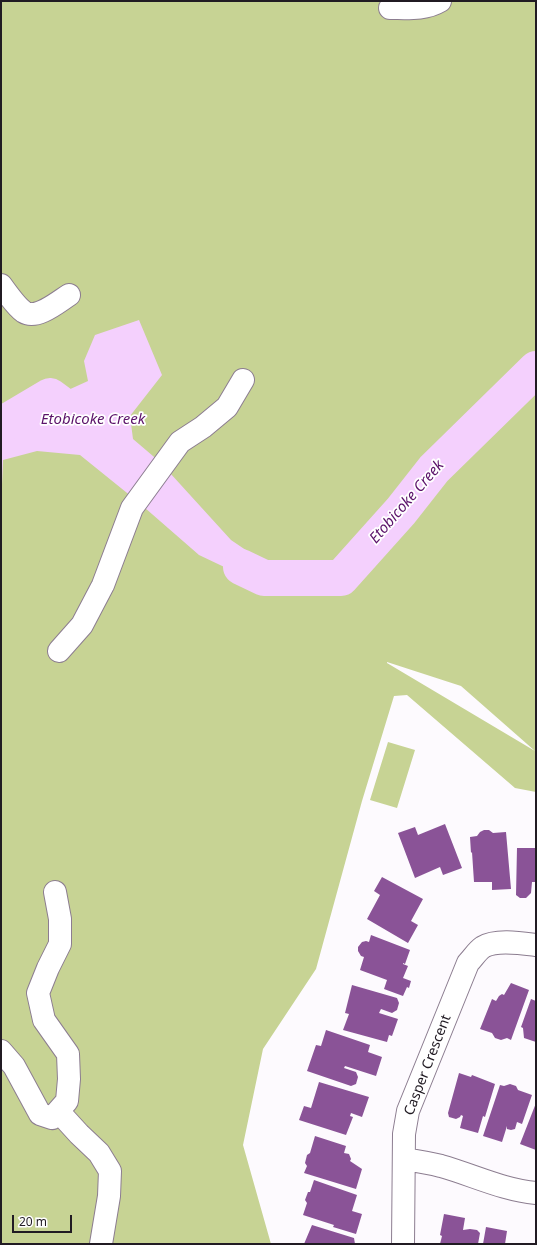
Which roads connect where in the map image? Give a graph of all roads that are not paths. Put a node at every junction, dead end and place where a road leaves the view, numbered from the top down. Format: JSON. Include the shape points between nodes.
{"nodes":[{"id":1,"x":440,"y":1,"type":"edge"},
{"id":2,"x":390,"y":8,"type":"dead end"},
{"id":3,"x":1,"y":285,"type":"edge"},
{"id":4,"x":69,"y":295,"type":"dead end"},
{"id":5,"x":243,"y":380,"type":"dead end"},
{"id":6,"x":59,"y":651,"type":"dead end"},
{"id":7,"x":55,"y":892,"type":"dead end"},
{"id":8,"x":536,"y":945,"type":"edge"},
{"id":9,"x":1,"y":1051,"type":"edge"},
{"id":10,"x":58,"y":1111,"type":"junction"},
{"id":11,"x":405,"y":1159,"type":"junction"},
{"id":12,"x":536,"y":1193,"type":"edge"},
{"id":13,"x":103,"y":1242,"type":"edge"},
{"id":14,"x":403,"y":1244,"type":"edge"}],
"edges":[{"from":1,"to":2,"type":"street","via":[[420,8]]},
{"from":3,"to":4,"type":"street","via":[[24,312],[35,315]]},
{"from":5,"to":6,"type":"street","via":[[227,407],[203,428],[180,442],[132,508],[103,585],[82,625]]},
{"from":7,"to":10,"type":"street","via":[[60,919],[60,944],[38,993],[44,1020],[68,1054],[67,1101]]},
{"from":8,"to":11,"type":"street","name":"Casper Crescent","via":[[516,942],[490,944],[482,948],[468,963],[408,1111],[404,1134]]},
{"from":9,"to":10,"type":"street","via":[[14,1066],[40,1114],[52,1118]]},
{"from":10,"to":13,"type":"street","via":[[99,1153],[110,1171]]},
{"from":11,"to":12,"type":"street","via":[[442,1166],[521,1192]]},
{"from":11,"to":14,"type":"street","name":"Casper Crescent"}]}
